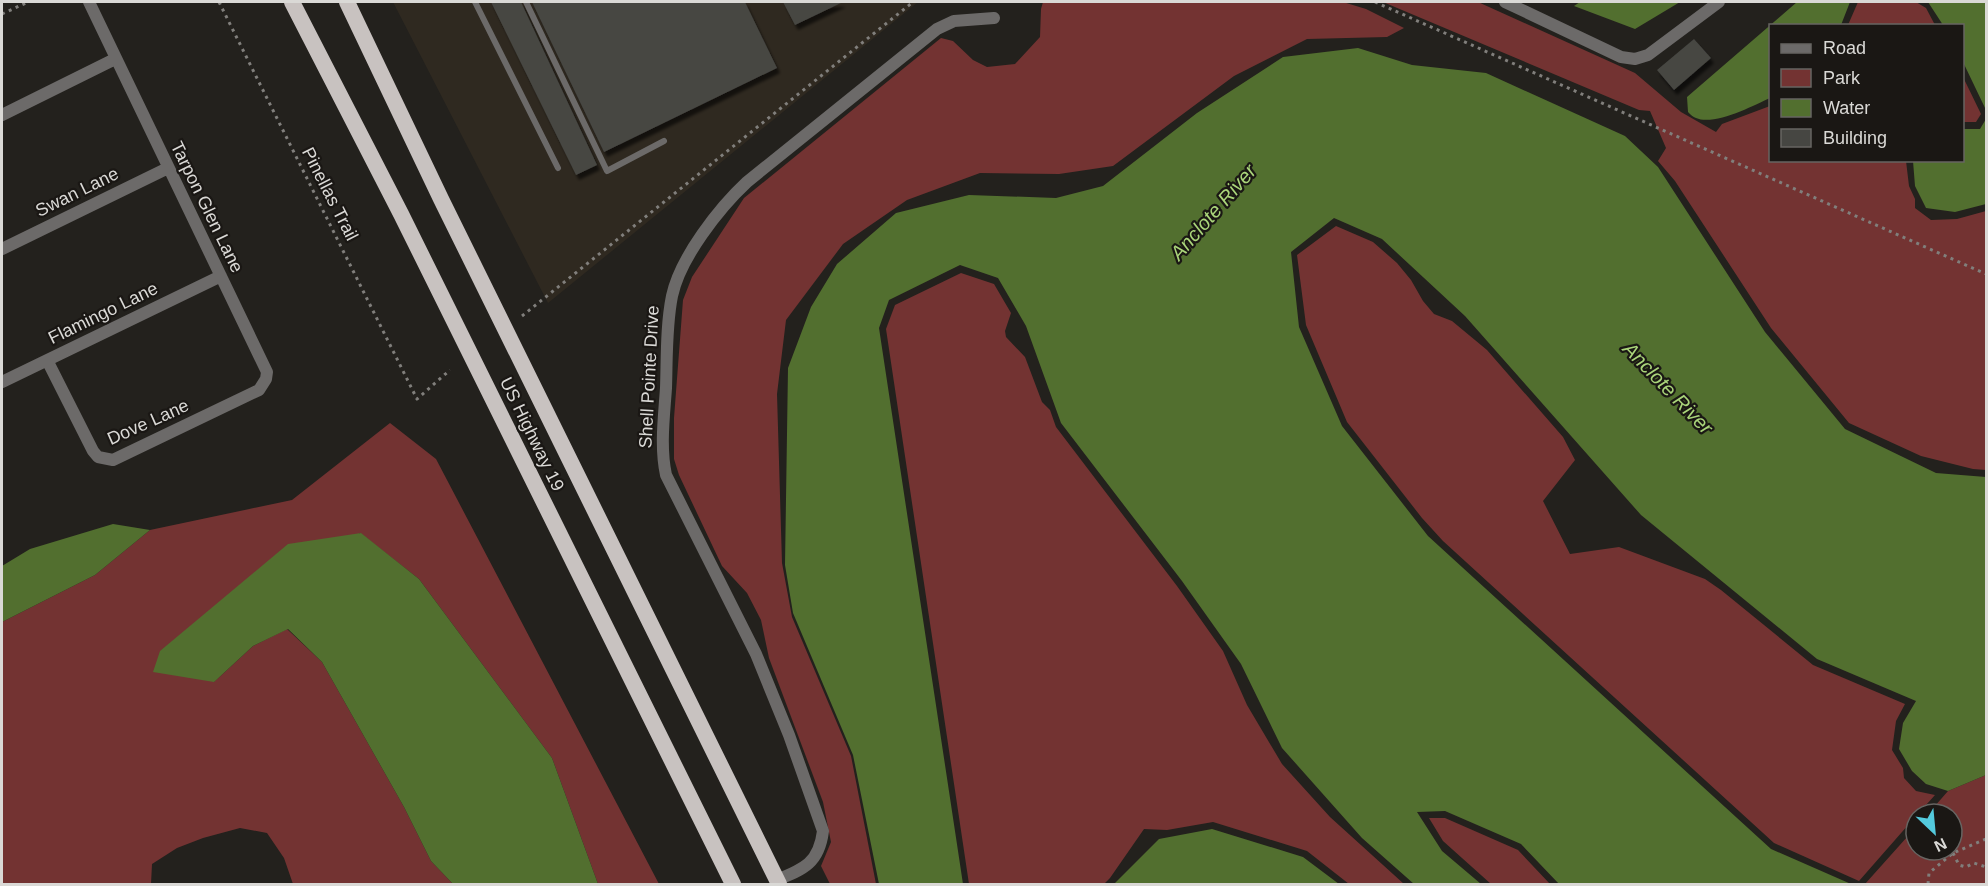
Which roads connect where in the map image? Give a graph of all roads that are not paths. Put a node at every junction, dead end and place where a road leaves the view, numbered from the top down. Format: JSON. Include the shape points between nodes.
{"nodes":[{"id":1,"x":88,"y":2,"type":"edge"},
{"id":2,"x":292,"y":2,"type":"edge"},
{"id":3,"x":338,"y":2,"type":"edge"},
{"id":4,"x":347,"y":2,"type":"edge"},
{"id":5,"x":475,"y":2,"type":"edge"},
{"id":6,"x":526,"y":2,"type":"edge"},
{"id":7,"x":1505,"y":2,"type":"edge"},
{"id":8,"x":1719,"y":2,"type":"edge"},
{"id":9,"x":994,"y":18,"type":"dead end"},
{"id":10,"x":366,"y":43,"type":"junction"},
{"id":11,"x":115,"y":59,"type":"junction"},
{"id":12,"x":2,"y":115,"type":"edge"},
{"id":13,"x":664,"y":141,"type":"dead end"},
{"id":14,"x":168,"y":168,"type":"junction"},
{"id":15,"x":558,"y":168,"type":"dead end"},
{"id":16,"x":2,"y":249,"type":"edge"},
{"id":17,"x":221,"y":276,"type":"junction"},
{"id":18,"x":47,"y":360,"type":"junction"},
{"id":19,"x":267,"y":372,"type":"joint"},
{"id":20,"x":2,"y":382,"type":"edge"},
{"id":21,"x":778,"y":883,"type":"edge"},
{"id":22,"x":733,"y":885,"type":"edge"}],
"edges":[{"from":1,"to":11,"type":"street","name":"Tarpon Glen Lane"},
{"from":2,"to":22,"type":"highway","name":"US Highway 19"},
{"from":3,"to":10,"type":"highway"},
{"from":4,"to":10,"type":"highway","name":"US Highway 19"},
{"from":5,"to":15,"type":"lane"},
{"from":6,"to":13,"type":"lane","via":[[607,171]]},
{"from":7,"to":8,"type":"street","via":[[1621,57],[1635,59],[1648,55]]},
{"from":9,"to":21,"type":"street","name":"Shell Pointe Drive","via":[[954,21],[937,29],[747,182],[729,199],[694,248],[672,296],[662,449],[666,475],[756,654],[823,831],[817,854],[809,864]]},
{"from":10,"to":21,"type":"highway","name":"US Highway 19"},
{"from":11,"to":12,"type":"street"},
{"from":11,"to":14,"type":"street","name":"Tarpon Glen Lane"},
{"from":14,"to":16,"type":"street","name":"Swan Lane"},
{"from":14,"to":17,"type":"street","name":"Tarpon Glen Lane"},
{"from":17,"to":18,"type":"street","name":"Flamingo Lane"},
{"from":17,"to":19,"type":"street","name":"Tarpon Glen Lane"},
{"from":18,"to":19,"type":"street","name":"Dove Lane","via":[[93,451],[98,457],[113,460],[259,390]]},
{"from":18,"to":20,"type":"street","name":"Flamingo Lane"}]}
